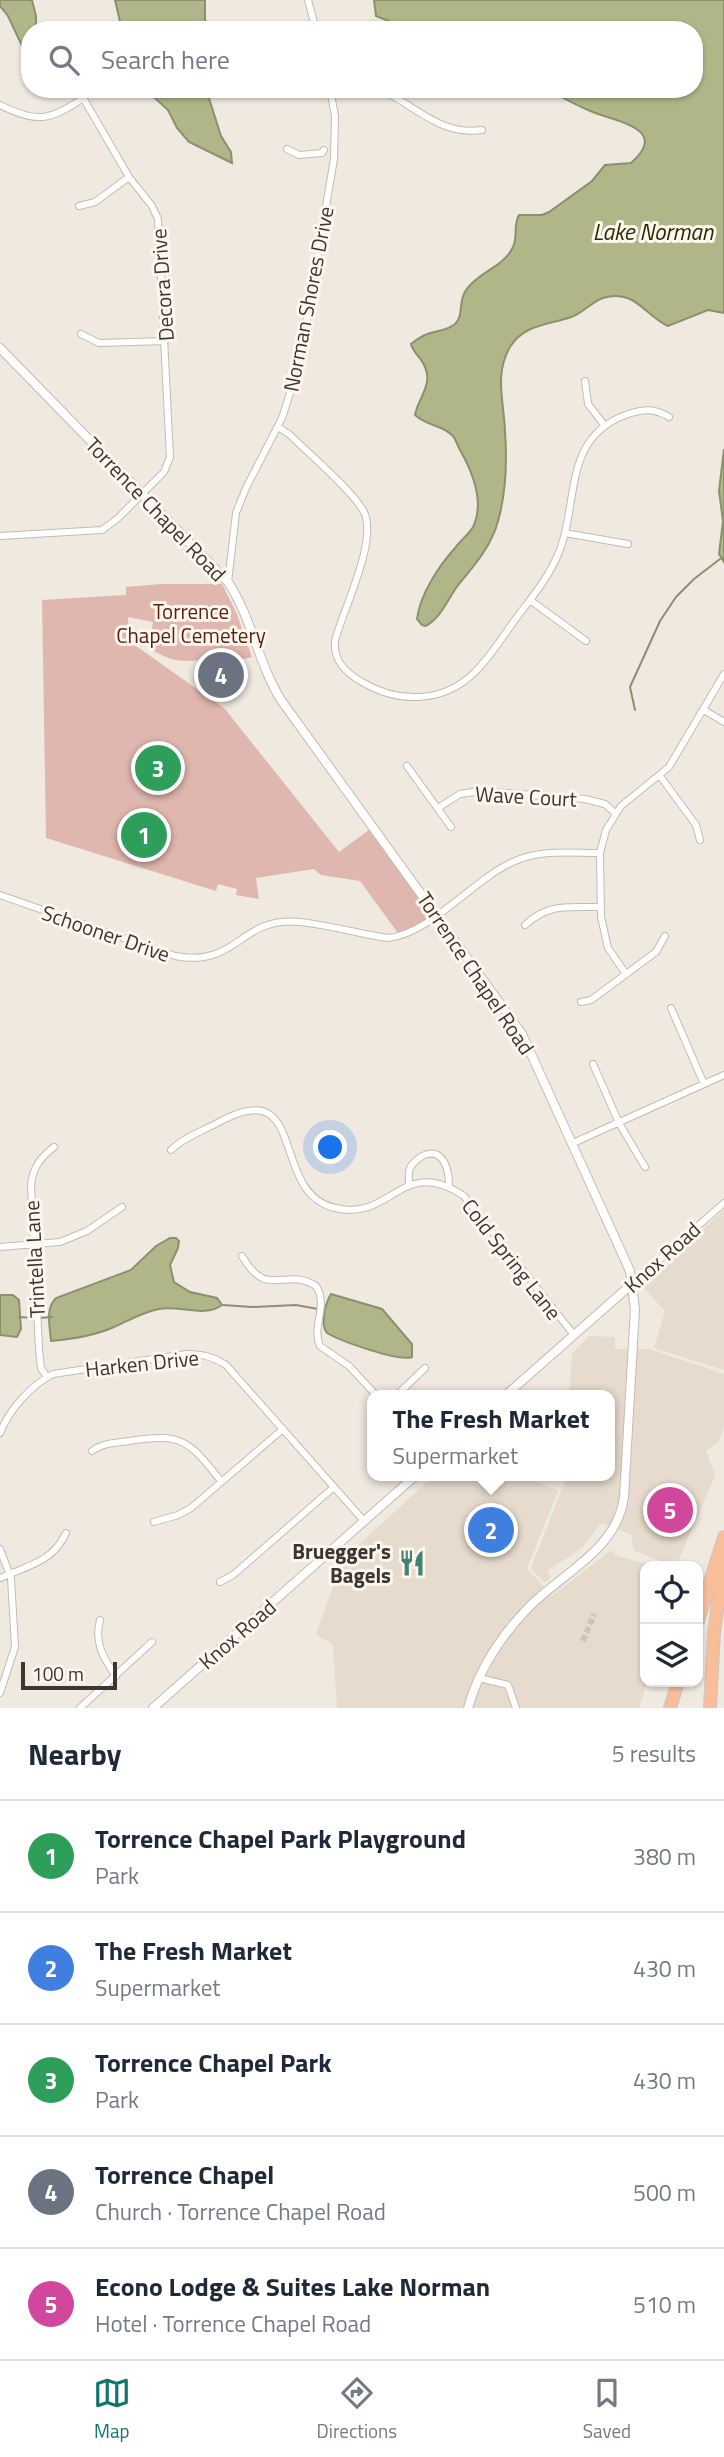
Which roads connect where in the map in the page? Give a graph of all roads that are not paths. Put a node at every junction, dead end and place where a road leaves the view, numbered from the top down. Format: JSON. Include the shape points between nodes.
{"nodes":[{"id":1,"x":308,"y":0,"type":"edge"},
{"id":2,"x":314,"y":21,"type":"edge"},
{"id":3,"x":332,"y":98,"type":"edge"},
{"id":4,"x":396,"y":98,"type":"edge"},
{"id":5,"x":82,"y":99,"type":"joint"},
{"id":6,"x":0,"y":105,"type":"edge"},
{"id":7,"x":482,"y":130,"type":"dead end"},
{"id":8,"x":287,"y":149,"type":"dead end"},
{"id":9,"x":335,"y":150,"type":"junction"},
{"id":10,"x":129,"y":177,"type":"junction"},
{"id":11,"x":79,"y":206,"type":"dead end"},
{"id":12,"x":81,"y":334,"type":"dead end"},
{"id":13,"x":165,"y":341,"type":"junction"},
{"id":14,"x":0,"y":348,"type":"edge"},
{"id":15,"x":585,"y":381,"type":"dead end"},
{"id":16,"x":668,"y":417,"type":"dead end"},
{"id":17,"x":605,"y":426,"type":"junction"},
{"id":18,"x":278,"y":427,"type":"junction"},
{"id":19,"x":143,"y":494,"type":"junction"},
{"id":20,"x":565,"y":533,"type":"junction"},
{"id":21,"x":0,"y":536,"type":"edge"},
{"id":22,"x":628,"y":544,"type":"dead end"},
{"id":23,"x":228,"y":582,"type":"junction"},
{"id":24,"x":530,"y":600,"type":"junction"},
{"id":25,"x":586,"y":641,"type":"dead end"},
{"id":26,"x":724,"y":674,"type":"edge"},
{"id":27,"x":704,"y":710,"type":"junction"},
{"id":28,"x":724,"y":722,"type":"edge"},
{"id":29,"x":407,"y":766,"type":"dead end"},
{"id":30,"x":660,"y":776,"type":"junction"},
{"id":31,"x":438,"y":808,"type":"junction"},
{"id":32,"x":615,"y":813,"type":"junction"},
{"id":33,"x":451,"y":827,"type":"dead end"},
{"id":34,"x":700,"y":840,"type":"dead end"},
{"id":35,"x":600,"y":853,"type":"junction"},
{"id":36,"x":0,"y":895,"type":"edge"},
{"id":37,"x":601,"y":907,"type":"junction"},
{"id":38,"x":437,"y":914,"type":"junction"},
{"id":39,"x":525,"y":925,"type":"dead end"},
{"id":40,"x":665,"y":936,"type":"dead end"},
{"id":41,"x":626,"y":974,"type":"junction"},
{"id":42,"x":581,"y":1002,"type":"dead end"},
{"id":43,"x":671,"y":1008,"type":"dead end"},
{"id":44,"x":593,"y":1064,"type":"dead end"},
{"id":45,"x":724,"y":1075,"type":"edge"},
{"id":46,"x":704,"y":1084,"type":"junction"},
{"id":47,"x":619,"y":1123,"type":"junction"},
{"id":48,"x":573,"y":1143,"type":"junction"},
{"id":49,"x":54,"y":1147,"type":"dead end"},
{"id":50,"x":170,"y":1150,"type":"dead end"},
{"id":51,"x":645,"y":1167,"type":"dead end"},
{"id":52,"x":409,"y":1184,"type":"junction"},
{"id":53,"x":449,"y":1185,"type":"junction"},
{"id":54,"x":724,"y":1203,"type":"edge"},
{"id":55,"x":122,"y":1207,"type":"dead end"},
{"id":56,"x":34,"y":1245,"type":"junction"},
{"id":57,"x":0,"y":1247,"type":"edge"},
{"id":58,"x":242,"y":1256,"type":"dead end"},
{"id":59,"x":633,"y":1283,"type":"junction"},
{"id":60,"x":573,"y":1335,"type":"junction"},
{"id":61,"x":425,"y":1368,"type":"dead end"},
{"id":62,"x":47,"y":1377,"type":"junction"},
{"id":63,"x":371,"y":1390,"type":"edge"},
{"id":64,"x":402,"y":1390,"type":"edge"},
{"id":65,"x":512,"y":1390,"type":"edge"},
{"id":66,"x":283,"y":1429,"type":"junction"},
{"id":67,"x":0,"y":1433,"type":"edge"},
{"id":68,"x":92,"y":1451,"type":"dead end"},
{"id":69,"x":221,"y":1481,"type":"junction"},
{"id":70,"x":409,"y":1481,"type":"edge"},
{"id":71,"x":334,"y":1487,"type":"junction"},
{"id":72,"x":363,"y":1521,"type":"junction"},
{"id":73,"x":154,"y":1522,"type":"dead end"},
{"id":74,"x":66,"y":1533,"type":"dead end"},
{"id":75,"x":724,"y":1537,"type":"edge"},
{"id":76,"x":0,"y":1549,"type":"edge"},
{"id":77,"x":724,"y":1559,"type":"edge"},
{"id":78,"x":10,"y":1574,"type":"junction"},
{"id":79,"x":0,"y":1578,"type":"edge"},
{"id":80,"x":220,"y":1583,"type":"dead end"},
{"id":81,"x":703,"y":1605,"type":"edge"},
{"id":82,"x":724,"y":1618,"type":"edge"},
{"id":83,"x":100,"y":1620,"type":"dead end"},
{"id":84,"x":152,"y":1642,"type":"dead end"},
{"id":85,"x":116,"y":1676,"type":"junction"},
{"id":86,"x":479,"y":1678,"type":"junction"},
{"id":87,"x":676,"y":1687,"type":"edge"},
{"id":88,"x":0,"y":1693,"type":"edge"},
{"id":89,"x":80,"y":1708,"type":"edge"},
{"id":90,"x":152,"y":1708,"type":"edge"},
{"id":91,"x":468,"y":1708,"type":"edge"},
{"id":92,"x":516,"y":1708,"type":"edge"},
{"id":93,"x":670,"y":1708,"type":"edge"},
{"id":94,"x":710,"y":1708,"type":"edge"},
{"id":95,"x":719,"y":1708,"type":"edge"}],
"edges":[{"from":1,"to":2,"type":"street"},
{"from":3,"to":9,"type":"street","name":"Norman Shores Drive"},
{"from":4,"to":7,"type":"street","via":[[449,129]]},
{"from":5,"to":6,"type":"street","via":[[44,118],[26,117]]},
{"from":5,"to":10,"type":"street","name":"Decora Drive"},
{"from":8,"to":9,"type":"street","via":[[299,155]]},
{"from":9,"to":18,"type":"street","name":"Norman Shores Drive","via":[[299,365]]},
{"from":10,"to":11,"type":"street","via":[[95,202]]},
{"from":10,"to":13,"type":"street","name":"Decora Drive","via":[[152,206],[160,227]]},
{"from":12,"to":13,"type":"street","via":[[99,343]]},
{"from":13,"to":19,"type":"street","name":"Decora Drive","via":[[170,457]]},
{"from":14,"to":19,"type":"street","name":"Torrence Chapel Road"},
{"from":15,"to":17,"type":"street","via":[[588,404]]},
{"from":16,"to":17,"type":"street","via":[[646,410]]},
{"from":17,"to":20,"type":"street","via":[[578,463]]},
{"from":18,"to":23,"type":"street","name":"Norman Shores Drive","via":[[236,513]]},
{"from":18,"to":24,"type":"street","via":[[353,498],[365,516],[367,544],[335,641],[339,664],[353,677],[398,696],[426,697],[446,691],[477,670]]},
{"from":19,"to":21,"type":"street","name":"Decora Drive","via":[[98,531]]},
{"from":19,"to":23,"type":"street","name":"Torrence Chapel Road"},
{"from":20,"to":22,"type":"street"},
{"from":20,"to":24,"type":"street","via":[[556,559]]},
{"from":23,"to":38,"type":"street","name":"Torrence Chapel Road","via":[[281,700]]},
{"from":24,"to":25,"type":"street"},
{"from":26,"to":27,"type":"street"},
{"from":27,"to":28,"type":"street"},
{"from":27,"to":30,"type":"street"},
{"from":29,"to":31,"type":"street"},
{"from":30,"to":32,"type":"street"},
{"from":30,"to":34,"type":"street","via":[[695,825]]},
{"from":31,"to":32,"type":"street","name":"Wave Court","via":[[460,794],[480,791],[585,799],[605,804]]},
{"from":31,"to":33,"type":"street"},
{"from":32,"to":35,"type":"street"},
{"from":35,"to":37,"type":"street"},
{"from":35,"to":38,"type":"street","name":"Schooner Drive","via":[[541,854],[516,860]]},
{"from":36,"to":38,"type":"street","name":"Schooner Drive","via":[[191,959],[213,956],[280,922],[388,938],[405,935]]},
{"from":37,"to":39,"type":"street","via":[[552,908]]},
{"from":37,"to":41,"type":"street","via":[[605,941]]},
{"from":38,"to":48,"type":"street","name":"Torrence Chapel Road","via":[[522,1034]]},
{"from":40,"to":41,"type":"street","via":[[656,952]]},
{"from":41,"to":42,"type":"street","via":[[591,1000]]},
{"from":43,"to":46,"type":"street"},
{"from":44,"to":47,"type":"street"},
{"from":45,"to":46,"type":"street"},
{"from":46,"to":47,"type":"street"},
{"from":47,"to":48,"type":"street"},
{"from":47,"to":51,"type":"street"},
{"from":48,"to":59,"type":"street","name":"Torrence Chapel Road","via":[[624,1253]]},
{"from":49,"to":56,"type":"street","name":"Trintella Lane","via":[[40,1158],[31,1179]]},
{"from":50,"to":52,"type":"street","via":[[251,1109],[266,1113],[281,1125],[304,1188],[329,1207],[366,1208]]},
{"from":52,"to":53,"type":"street","name":"Cold Spring Lane"},
{"from":52,"to":53,"type":"street","name":"Cold Spring Lane","via":[[409,1169],[415,1161],[435,1153],[446,1166]]},
{"from":53,"to":60,"type":"street","name":"Cold Spring Lane","via":[[464,1196]]},
{"from":54,"to":59,"type":"street","name":"Knox Road"},
{"from":55,"to":56,"type":"street","via":[[77,1236]]},
{"from":56,"to":57,"type":"street"},
{"from":56,"to":62,"type":"street","name":"Trintella Lane","via":[[39,1349]]},
{"from":58,"to":63,"type":"street","via":[[261,1279],[306,1281],[316,1286],[322,1302],[317,1332],[320,1346],[349,1366]]},
{"from":59,"to":60,"type":"street","name":"Knox Road"},
{"from":59,"to":86,"type":"street","name":"Torrence Chapel Road","via":[[620,1518],[605,1541],[521,1615],[494,1648]]},
{"from":60,"to":65,"type":"street","name":"Knox Road"},
{"from":61,"to":64,"type":"street"},
{"from":62,"to":66,"type":"street","name":"Harken Drive","via":[[202,1354],[226,1365]]},
{"from":62,"to":67,"type":"street","name":"Harken Drive","via":[[23,1398]]},
{"from":66,"to":69,"type":"street"},
{"from":66,"to":71,"type":"street","name":"Harken Drive"},
{"from":68,"to":69,"type":"street","via":[[102,1445],[178,1439],[194,1449]]},
{"from":69,"to":73,"type":"street","via":[[191,1508]]},
{"from":70,"to":72,"type":"street","name":"Knox Road"},
{"from":71,"to":72,"type":"street","name":"Harken Drive"},
{"from":71,"to":80,"type":"street"},
{"from":72,"to":90,"type":"street","name":"Knox Road"},
{"from":74,"to":78,"type":"street","via":[[46,1558]]},
{"from":75,"to":81,"type":"highway"},
{"from":76,"to":78,"type":"street"},
{"from":77,"to":94,"type":"highway"},
{"from":78,"to":79,"type":"street"},
{"from":78,"to":88,"type":"street","via":[[15,1647]]},
{"from":82,"to":95,"type":"highway"},
{"from":83,"to":85,"type":"street","via":[[101,1654]]},
{"from":84,"to":85,"type":"street"},
{"from":85,"to":89,"type":"street"},
{"from":86,"to":91,"type":"street","name":"Torrence Chapel Road"},
{"from":86,"to":92,"type":"street","via":[[508,1685]]},
{"from":87,"to":93,"type":"highway"}]}
